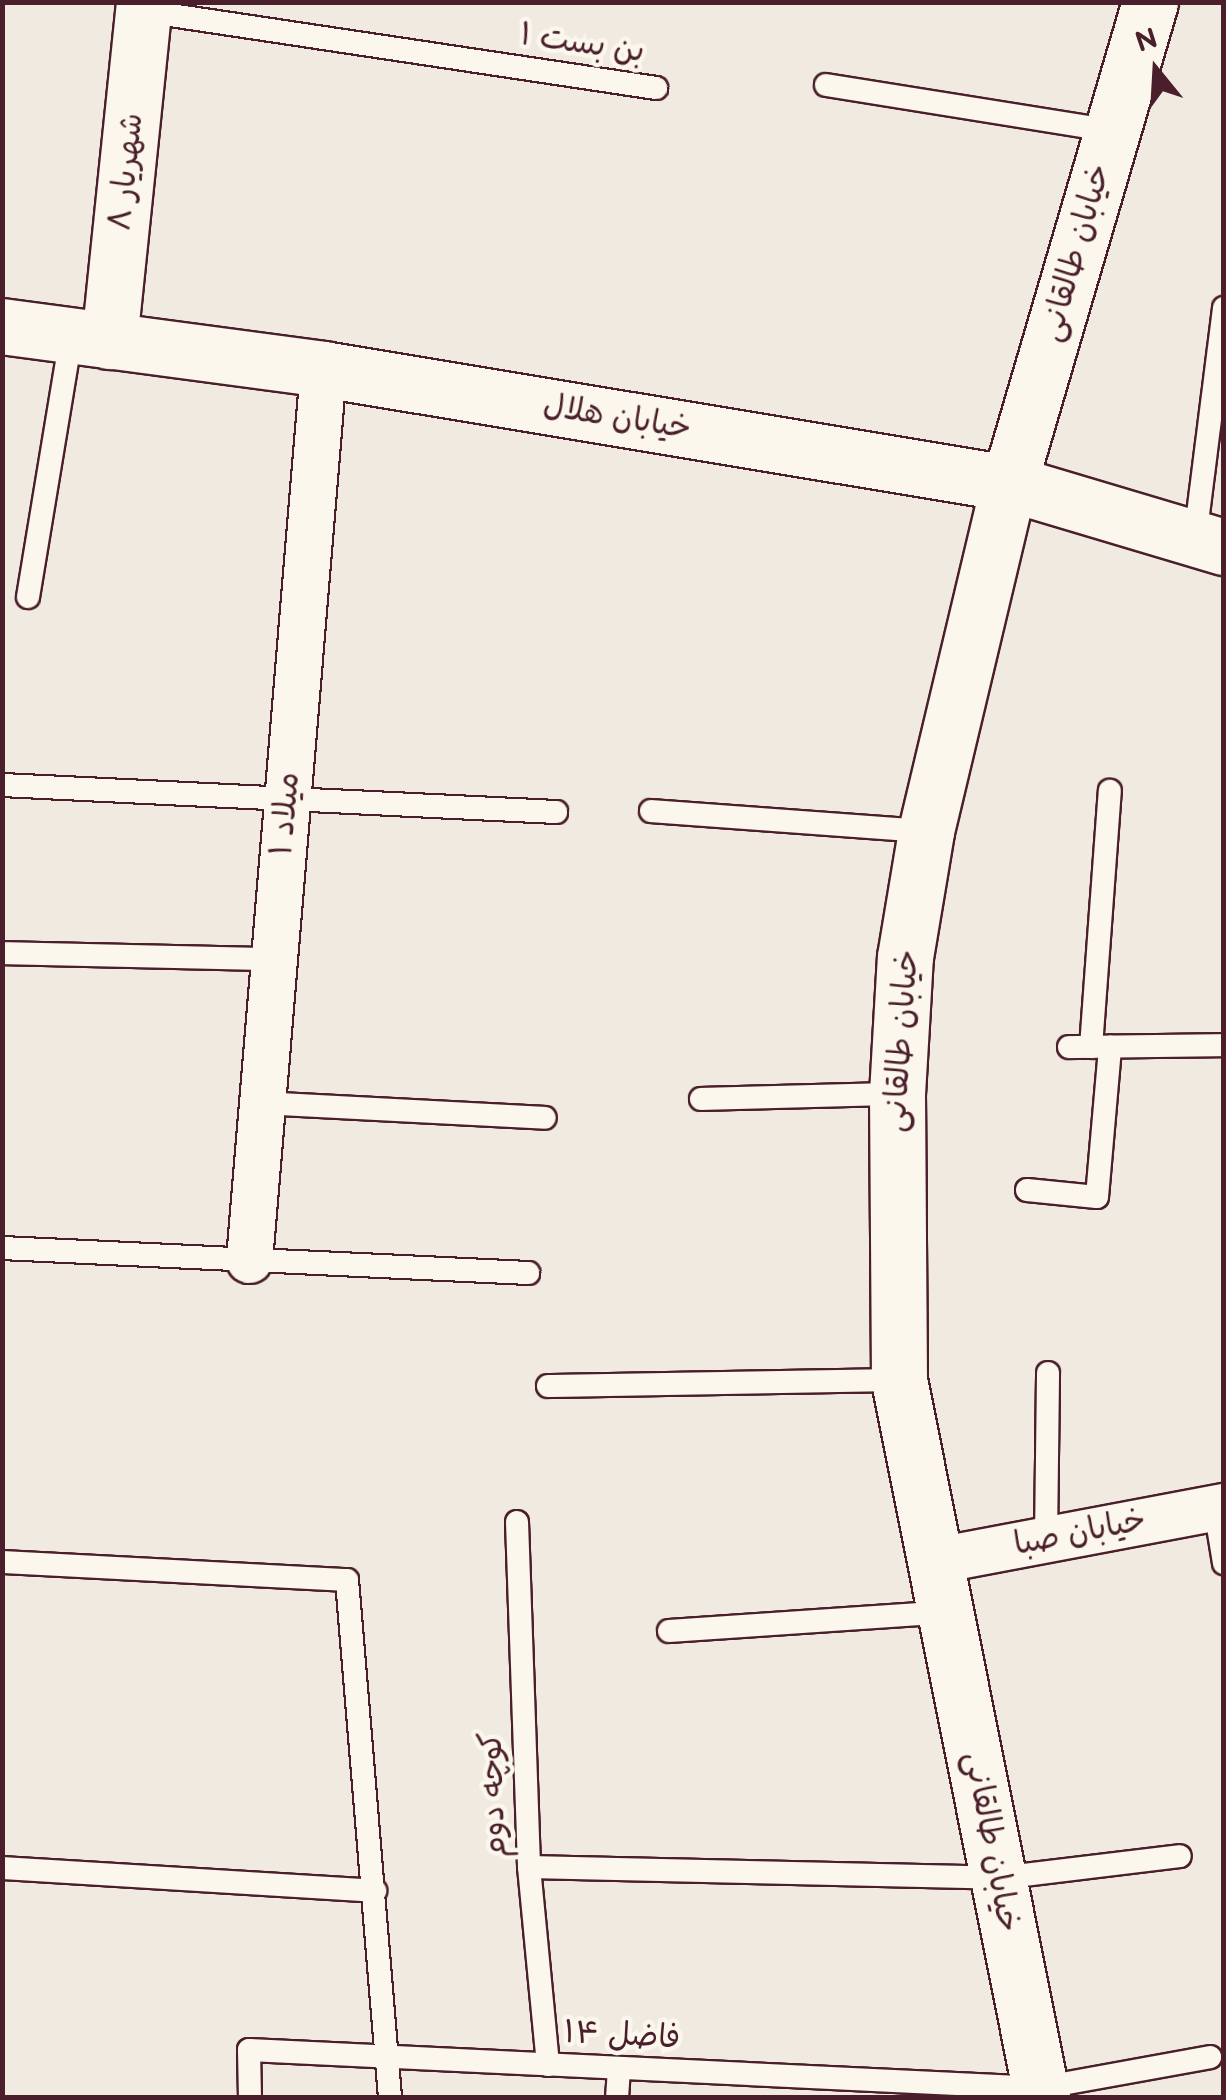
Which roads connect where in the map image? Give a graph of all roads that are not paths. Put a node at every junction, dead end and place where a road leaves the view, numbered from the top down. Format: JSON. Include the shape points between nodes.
{"nodes":[{"id":1,"x":1150,"y":2,"type":"edge"},
{"id":2,"x":144,"y":7,"type":"edge"},
{"id":3,"x":826,"y":85,"type":"dead end"},
{"id":4,"x":656,"y":88,"type":"dead end"},
{"id":5,"x":1112,"y":132,"type":"junction"},
{"id":6,"x":1224,"y":308,"type":"edge"},
{"id":7,"x":2,"y":326,"type":"edge"},
{"id":8,"x":90,"y":338,"type":"junction"},
{"id":9,"x":323,"y":369,"type":"junction"},
{"id":10,"x":1009,"y":483,"type":"junction"},
{"id":11,"x":1209,"y":544,"type":"edge"},
{"id":12,"x":28,"y":597,"type":"dead end"},
{"id":13,"x":2,"y":784,"type":"edge"},
{"id":14,"x":1110,"y":791,"type":"dead end"},
{"id":15,"x":288,"y":798,"type":"junction"},
{"id":16,"x":651,"y":811,"type":"dead end"},
{"id":17,"x":556,"y":812,"type":"dead end"},
{"id":18,"x":926,"y":832,"type":"junction"},
{"id":19,"x":2,"y":954,"type":"edge"},
{"id":20,"x":274,"y":960,"type":"junction"},
{"id":21,"x":1224,"y":1045,"type":"edge"},
{"id":22,"x":1090,"y":1047,"type":"junction"},
{"id":23,"x":897,"y":1094,"type":"junction"},
{"id":24,"x":701,"y":1099,"type":"dead end"},
{"id":25,"x":262,"y":1103,"type":"junction"},
{"id":26,"x":545,"y":1118,"type":"dead end"},
{"id":27,"x":1026,"y":1190,"type":"dead end"},
{"id":28,"x":2,"y":1248,"type":"edge"},
{"id":29,"x":249,"y":1260,"type":"junction"},
{"id":30,"x":528,"y":1272,"type":"dead end"},
{"id":31,"x":1048,"y":1374,"type":"dead end"},
{"id":32,"x":899,"y":1380,"type":"junction"},
{"id":33,"x":548,"y":1386,"type":"dead end"},
{"id":34,"x":1219,"y":1507,"type":"edge"},
{"id":35,"x":518,"y":1522,"type":"dead end"},
{"id":36,"x":1046,"y":1540,"type":"junction"},
{"id":37,"x":2,"y":1562,"type":"edge"},
{"id":38,"x":1224,"y":1563,"type":"edge"},
{"id":39,"x":942,"y":1586,"type":"junction"},
{"id":40,"x":669,"y":1630,"type":"dead end"},
{"id":41,"x":1180,"y":1856,"type":"dead end"},
{"id":42,"x":528,"y":1867,"type":"junction"},
{"id":43,"x":2,"y":1868,"type":"edge"},
{"id":44,"x":998,"y":1878,"type":"junction"},
{"id":45,"x":375,"y":1891,"type":"junction"},
{"id":46,"x":389,"y":2057,"type":"junction"},
{"id":47,"x":1210,"y":2057,"type":"dead end"},
{"id":48,"x":548,"y":2065,"type":"junction"},
{"id":49,"x":620,"y":2068,"type":"junction"},
{"id":50,"x":833,"y":2088,"type":"edge"},
{"id":51,"x":1041,"y":2093,"type":"edge"},
{"id":52,"x":250,"y":2098,"type":"edge"},
{"id":53,"x":390,"y":2098,"type":"edge"},
{"id":54,"x":617,"y":2098,"type":"edge"}],
"edges":[{"from":1,"to":5,"type":"main road","name":"خیابان طالقانی"},
{"from":2,"to":4,"type":"lane","name":"بن بست ۱"},
{"from":2,"to":8,"type":"main road","name":"شهریار ۸"},
{"from":3,"to":5,"type":"lane"},
{"from":5,"to":10,"type":"main road","name":"خیابان طالقانی"},
{"from":6,"to":11,"type":"lane"},
{"from":7,"to":8,"type":"main road","name":"خیابان هلال"},
{"from":8,"to":9,"type":"main road","name":"خیابان هلال"},
{"from":8,"to":12,"type":"lane"},
{"from":9,"to":10,"type":"main road","name":"خیابان هلال"},
{"from":9,"to":15,"type":"street","name":"میلاد ۱"},
{"from":10,"to":11,"type":"main road","name":"خیابان هلال"},
{"from":10,"to":18,"type":"main road","name":"خیابان طالقانی"},
{"from":13,"to":15,"type":"lane"},
{"from":14,"to":22,"type":"lane"},
{"from":15,"to":17,"type":"lane"},
{"from":15,"to":20,"type":"street","name":"میلاد ۱"},
{"from":16,"to":18,"type":"lane"},
{"from":18,"to":23,"type":"main road","name":"خیابان طالقانی","via":[[905,957]]},
{"from":19,"to":20,"type":"lane"},
{"from":20,"to":25,"type":"street","name":"میلاد ۱"},
{"from":21,"to":22,"type":"lane"},
{"from":22,"to":27,"type":"lane","via":[[1097,1197]]},
{"from":23,"to":24,"type":"lane"},
{"from":23,"to":32,"type":"main road","name":"خیابان طالقانی"},
{"from":25,"to":26,"type":"lane"},
{"from":25,"to":29,"type":"street","name":"میلاد ۱"},
{"from":28,"to":29,"type":"lane"},
{"from":29,"to":30,"type":"lane"},
{"from":31,"to":36,"type":"lane"},
{"from":32,"to":33,"type":"lane"},
{"from":32,"to":39,"type":"main road","name":"خیابان طالقانی"},
{"from":34,"to":36,"type":"street","name":"خیابان صبا"},
{"from":34,"to":38,"type":"lane"},
{"from":35,"to":42,"type":"lane","name":"کوچه دوم"},
{"from":36,"to":39,"type":"street","name":"خیابان صبا"},
{"from":37,"to":45,"type":"lane","via":[[347,1580]]},
{"from":39,"to":40,"type":"lane"},
{"from":39,"to":44,"type":"main road","name":"خیابان طالقانی"},
{"from":41,"to":44,"type":"lane"},
{"from":42,"to":44,"type":"lane"},
{"from":42,"to":48,"type":"lane","name":"کوچه دوم"},
{"from":43,"to":45,"type":"lane"},
{"from":44,"to":51,"type":"main road","name":"خیابان طالقانی"},
{"from":45,"to":46,"type":"lane"},
{"from":46,"to":48,"type":"lane","name":"فاضل ۱۴"},
{"from":46,"to":52,"type":"lane","name":"فاضل ۱۴","via":[[249,2050]]},
{"from":46,"to":53,"type":"lane"},
{"from":47,"to":51,"type":"lane","name":"فاضل ۱۴"},
{"from":48,"to":49,"type":"lane","name":"فاضل ۱۴"},
{"from":49,"to":50,"type":"lane","name":"فاضل ۱۴"},
{"from":49,"to":54,"type":"lane"},
{"from":50,"to":51,"type":"lane","name":"فاضل ۱۴"}]}
